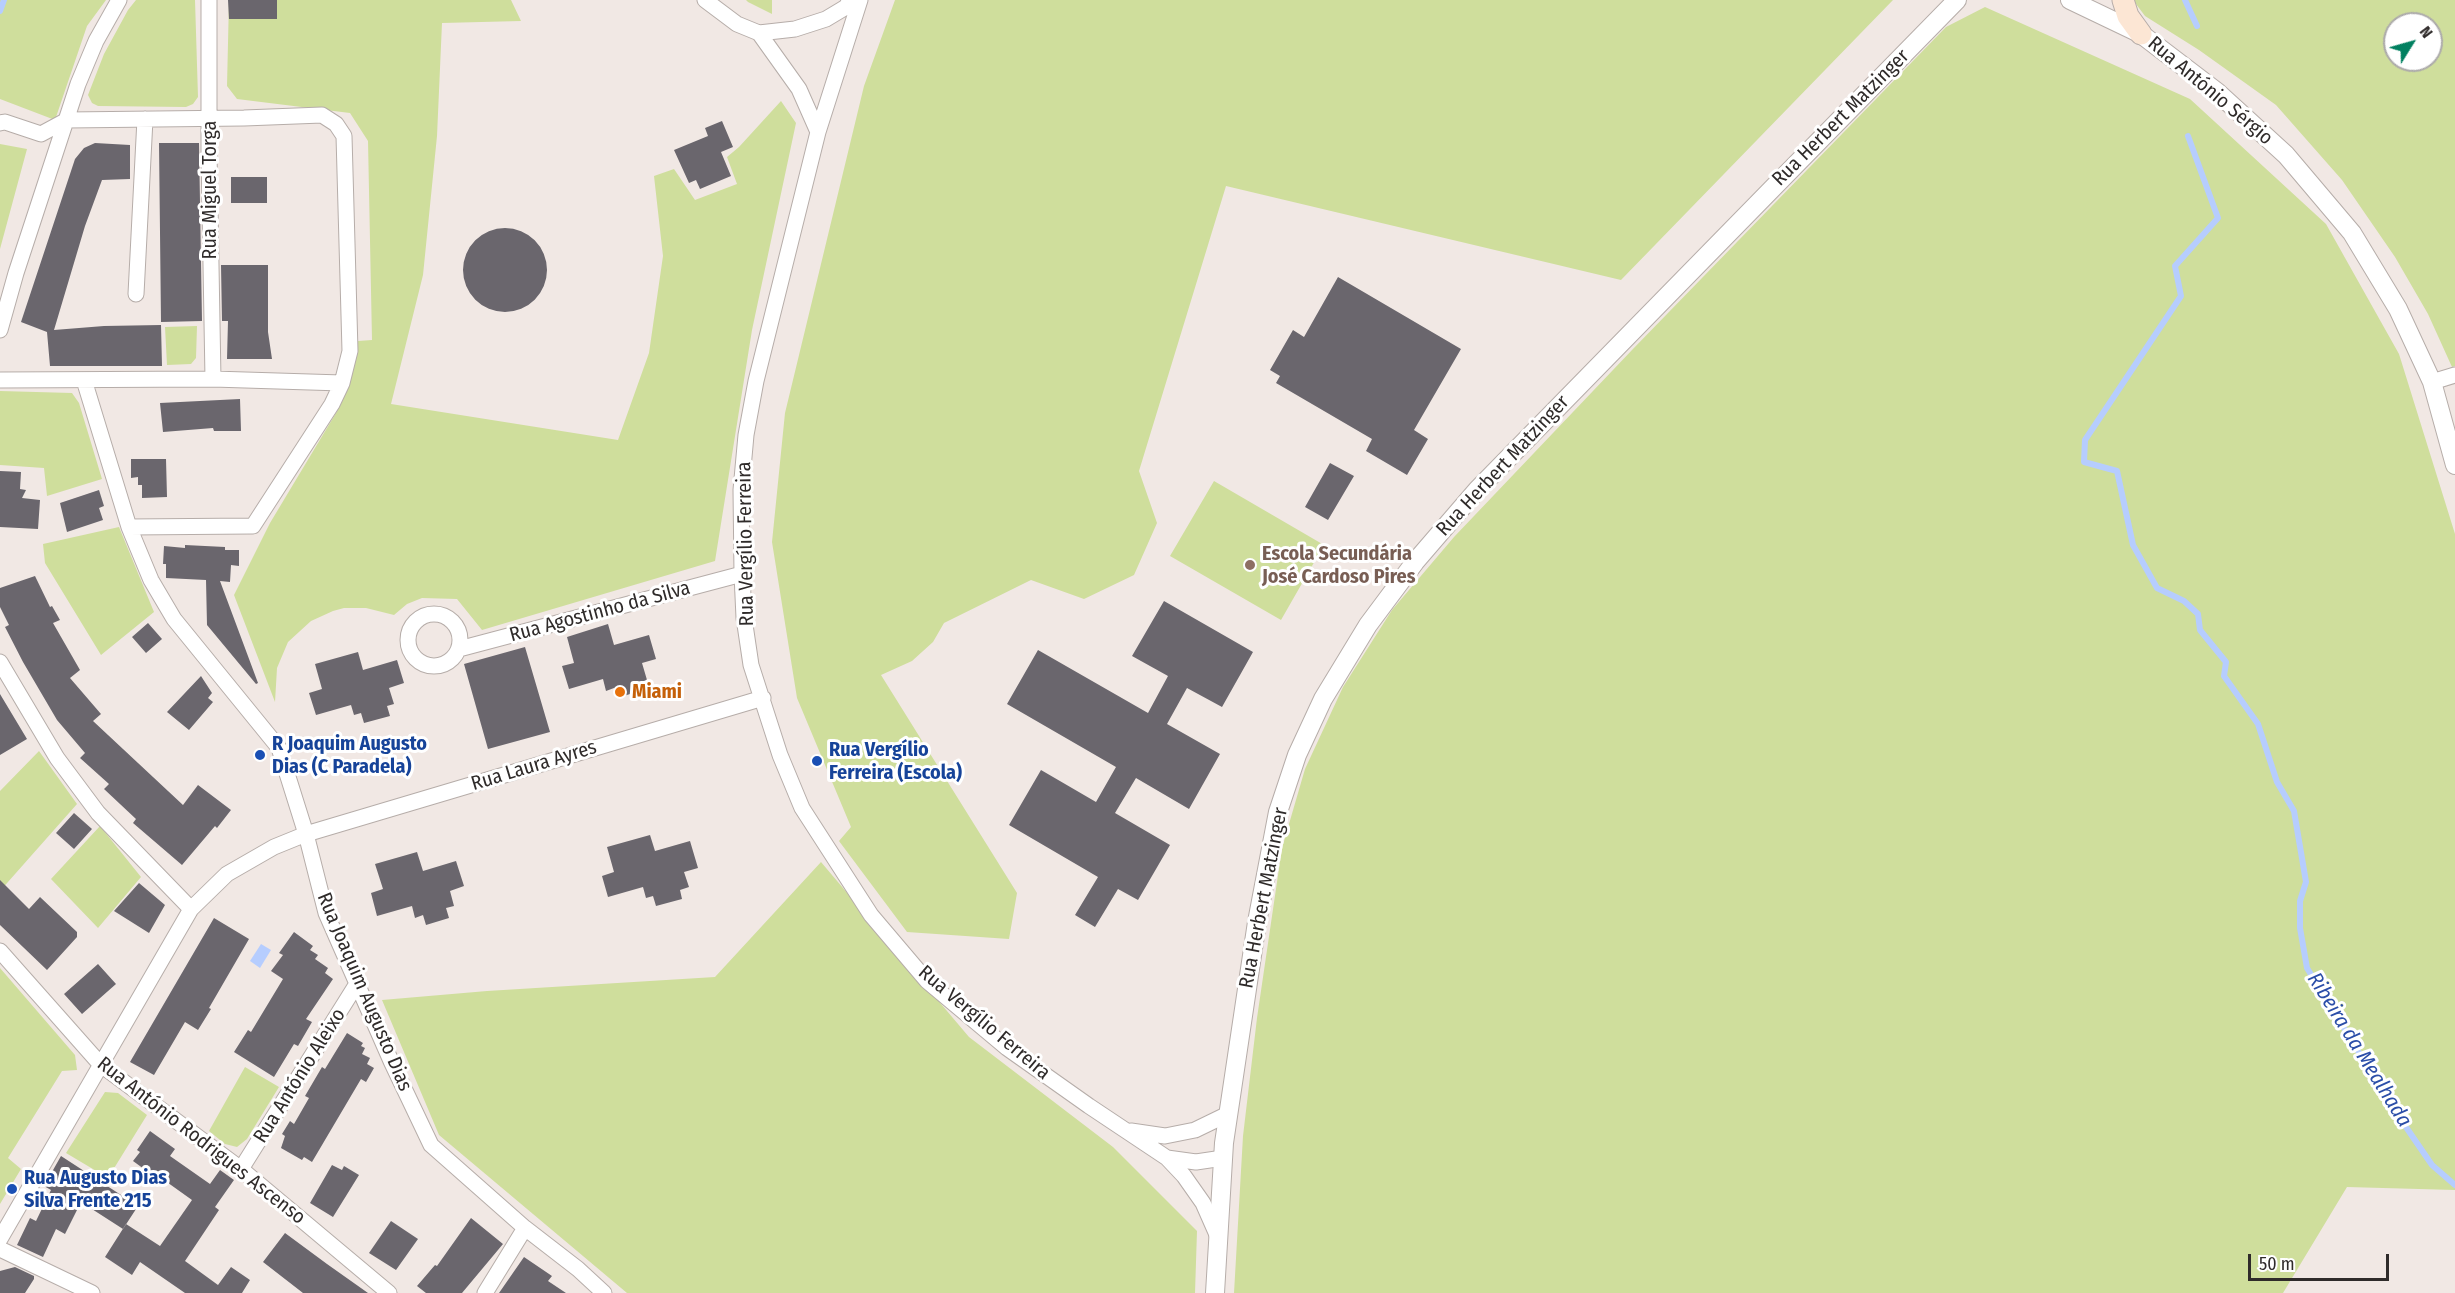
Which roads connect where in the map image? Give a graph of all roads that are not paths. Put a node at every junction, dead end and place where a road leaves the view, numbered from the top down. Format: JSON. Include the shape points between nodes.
{"nodes":[{"id":1,"x":119,"y":0,"type":"edge"},
{"id":2,"x":209,"y":0,"type":"edge"},
{"id":3,"x":705,"y":0,"type":"edge"},
{"id":4,"x":850,"y":0,"type":"edge"},
{"id":5,"x":860,"y":0,"type":"edge"},
{"id":6,"x":1957,"y":0,"type":"edge"},
{"id":7,"x":2070,"y":0,"type":"edge"},
{"id":8,"x":2123,"y":0,"type":"edge"},
{"id":9,"x":759,"y":33,"type":"junction"},
{"id":10,"x":2141,"y":34,"type":"junction"},
{"id":11,"x":210,"y":118,"type":"junction"},
{"id":12,"x":146,"y":119,"type":"junction"},
{"id":13,"x":67,"y":120,"type":"junction"},
{"id":14,"x":0,"y":123,"type":"edge"},
{"id":15,"x":818,"y":132,"type":"junction"},
{"id":16,"x":136,"y":294,"type":"dead end"},
{"id":17,"x":0,"y":330,"type":"edge"},
{"id":18,"x":2455,"y":375,"type":"edge"},
{"id":19,"x":213,"y":379,"type":"junction"},
{"id":20,"x":0,"y":380,"type":"edge"},
{"id":21,"x":84,"y":380,"type":"junction"},
{"id":22,"x":2432,"y":382,"type":"junction"},
{"id":23,"x":342,"y":383,"type":"junction"},
{"id":24,"x":2455,"y":465,"type":"edge"},
{"id":25,"x":129,"y":527,"type":"junction"},
{"id":26,"x":741,"y":574,"type":"junction"},
{"id":27,"x":459,"y":649,"type":"dead end"},
{"id":28,"x":0,"y":662,"type":"edge"},
{"id":29,"x":763,"y":699,"type":"junction"},
{"id":30,"x":306,"y":834,"type":"junction"},
{"id":31,"x":191,"y":909,"type":"junction"},
{"id":32,"x":0,"y":951,"type":"edge"},
{"id":33,"x":358,"y":982,"type":"junction"},
{"id":34,"x":100,"y":1065,"type":"junction"},
{"id":35,"x":1228,"y":1114,"type":"junction"},
{"id":36,"x":1128,"y":1131,"type":"junction"},
{"id":37,"x":1167,"y":1158,"type":"junction"},
{"id":38,"x":1223,"y":1158,"type":"junction"},
{"id":39,"x":241,"y":1169,"type":"junction"},
{"id":40,"x":525,"y":1228,"type":"junction"},
{"id":41,"x":1218,"y":1237,"type":"junction"},
{"id":42,"x":0,"y":1239,"type":"edge"},
{"id":43,"x":0,"y":1250,"type":"edge"},
{"id":44,"x":92,"y":1293,"type":"edge"},
{"id":45,"x":389,"y":1293,"type":"edge"},
{"id":46,"x":485,"y":1293,"type":"edge"},
{"id":47,"x":604,"y":1293,"type":"edge"},
{"id":48,"x":1215,"y":1293,"type":"edge"}],
"edges":[{"from":1,"to":13,"type":"street","via":[[96,41]]},
{"from":2,"to":11,"type":"street","name":"Rua Miguel Torga"},
{"from":3,"to":9,"type":"street","via":[[737,24]]},
{"from":4,"to":9,"type":"street","via":[[846,7],[826,19],[795,29]]},
{"from":5,"to":15,"type":"street","name":"Rua Vergílio Ferreira"},
{"from":6,"to":35,"type":"street","name":"Rua Herbert Matzinger","via":[[1478,490],[1415,562],[1368,625],[1323,699],[1297,756],[1278,812]]},
{"from":7,"to":10,"type":"street","name":"Rua António Sérgio"},
{"from":8,"to":10,"type":"main road","via":[[2128,16]]},
{"from":9,"to":15,"type":"street","via":[[799,89]]},
{"from":10,"to":22,"type":"street","name":"Rua António Sérgio","via":[[2217,92],[2286,155],[2352,232],[2398,309]]},
{"from":11,"to":12,"type":"street"},
{"from":11,"to":19,"type":"street","name":"Rua Miguel Torga"},
{"from":11,"to":23,"type":"street","via":[[322,115],[336,124],[344,136],[350,351]]},
{"from":12,"to":13,"type":"street"},
{"from":12,"to":16,"type":"street"},
{"from":13,"to":14,"type":"street","via":[[41,134]]},
{"from":13,"to":17,"type":"street"},
{"from":15,"to":26,"type":"street","name":"Rua Vergílio Ferreira","via":[[746,435],[741,490]]},
{"from":18,"to":22,"type":"street"},
{"from":19,"to":21,"type":"street"},
{"from":19,"to":23,"type":"street"},
{"from":20,"to":21,"type":"street"},
{"from":21,"to":25,"type":"street","name":"Rua Joaquim Augusto Dias"},
{"from":22,"to":24,"type":"street","name":"Rua António Sérgio"},
{"from":23,"to":25,"type":"street","via":[[253,526]]},
{"from":25,"to":30,"type":"street","name":"Rua Joaquim Augusto Dias","via":[[151,580],[174,619],[279,748]]},
{"from":26,"to":27,"type":"street","name":"Rua Agostinho da Silva"},
{"from":26,"to":29,"type":"street","name":"Rua Vergílio Ferreira","via":[[751,665]]},
{"from":28,"to":31,"type":"street","via":[[57,758],[98,813]]},
{"from":29,"to":30,"type":"street","name":"Rua Laura Ayres"},
{"from":29,"to":36,"type":"street","name":"Rua Vergílio Ferreira","via":[[802,808],[885,932],[927,981],[1007,1048]]},
{"from":30,"to":31,"type":"street","name":"Rua Laura Ayres","via":[[227,874]]},
{"from":30,"to":33,"type":"street","name":"Rua Joaquim Augusto Dias","via":[[326,913]]},
{"from":31,"to":34,"type":"street","name":"Rua Laura Ayres"},
{"from":32,"to":34,"type":"street","name":"Rua António Rodrigues Ascenso"},
{"from":33,"to":39,"type":"street","name":"Rua António Aleixo"},
{"from":33,"to":40,"type":"street","name":"Rua Joaquim Augusto Dias","via":[[431,1145]]},
{"from":34,"to":39,"type":"street","name":"Rua António Rodrigues Ascenso"},
{"from":34,"to":42,"type":"street","name":"Rua Laura Ayres"},
{"from":35,"to":36,"type":"street","name":"Rua Vergílio Ferreira","via":[[1195,1130],[1165,1136]]},
{"from":35,"to":38,"type":"street","name":"Rua Herbert Matzinger"},
{"from":36,"to":37,"type":"street","name":"Rua Vergílio Ferreira"},
{"from":37,"to":38,"type":"street","name":"Rua Vergílio Ferreira","via":[[1196,1162]]},
{"from":37,"to":41,"type":"street","name":"Rua Vergílio Ferreira","via":[[1203,1203]]},
{"from":38,"to":41,"type":"street","name":"Rua Herbert Matzinger"},
{"from":39,"to":45,"type":"street","name":"Rua António Rodrigues Ascenso"},
{"from":40,"to":46,"type":"street"},
{"from":40,"to":47,"type":"street","name":"Rua Joaquim Augusto Dias"},
{"from":41,"to":48,"type":"street","name":"Rua Herbert Matzinger"},
{"from":43,"to":44,"type":"street"}]}
